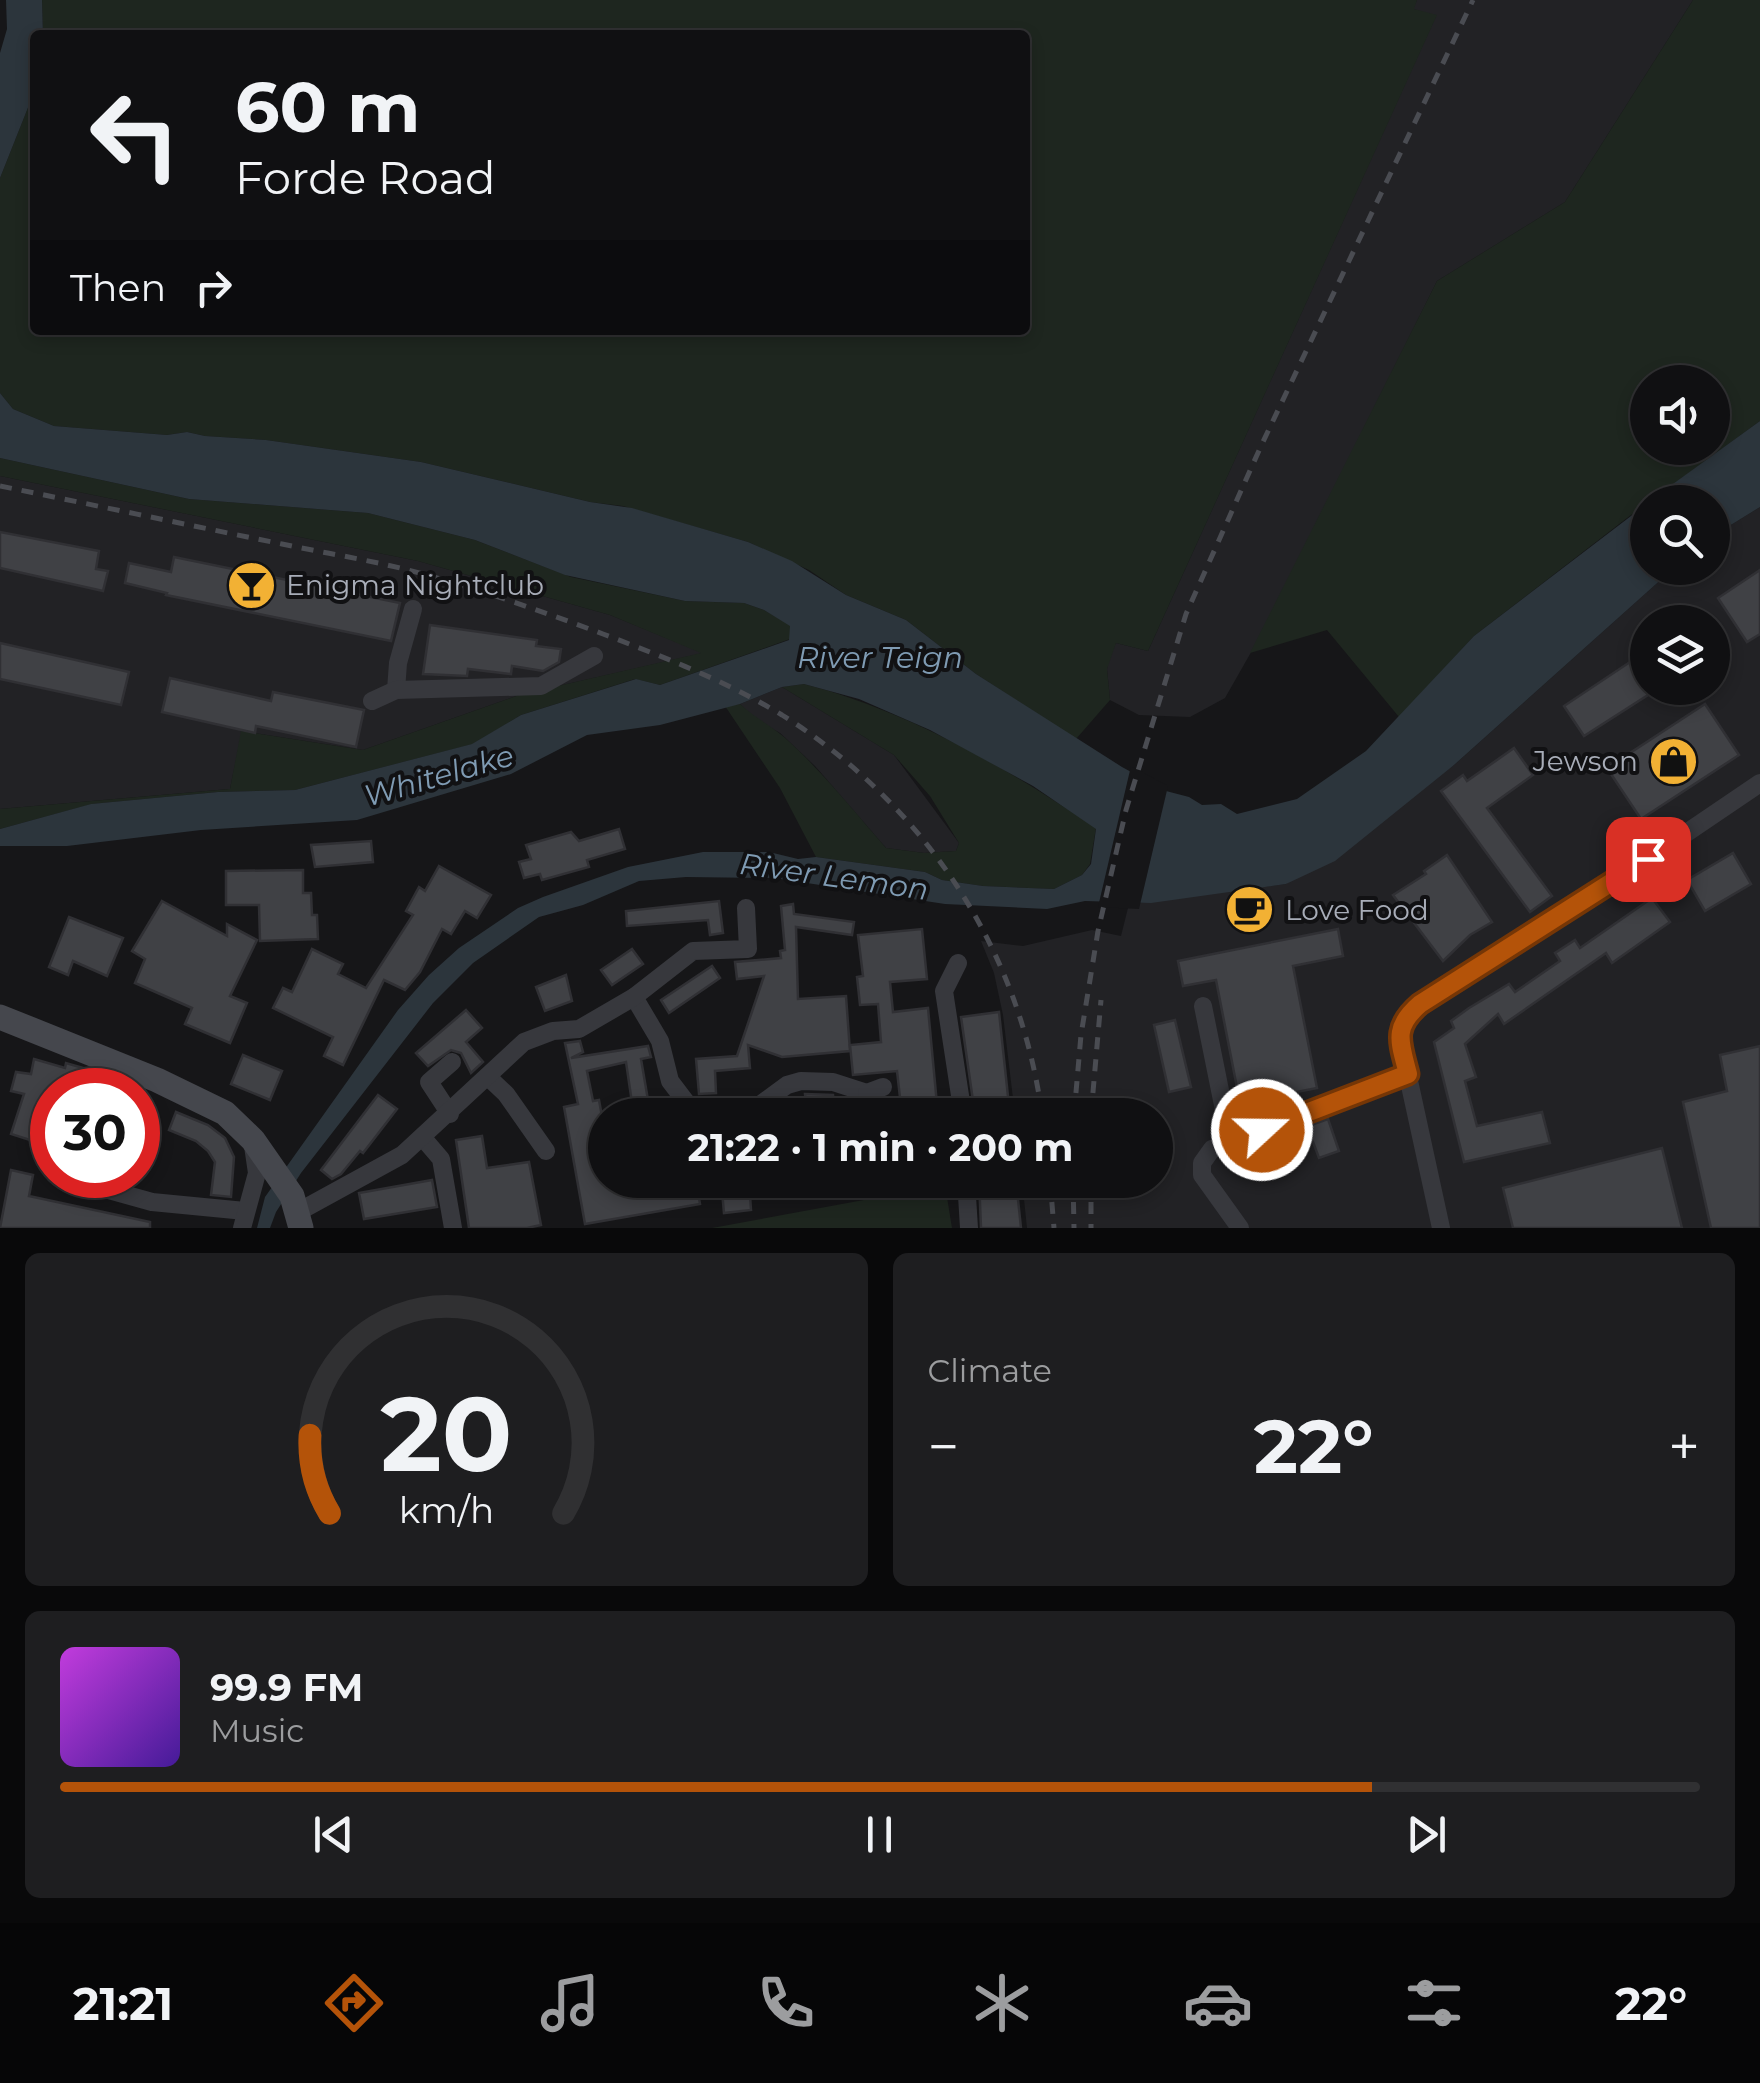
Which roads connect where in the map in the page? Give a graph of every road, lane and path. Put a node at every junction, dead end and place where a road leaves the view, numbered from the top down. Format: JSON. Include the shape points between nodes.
{"nodes":[{"id":1,"x":413,"y":609,"type":"dead end"},
{"id":2,"x":594,"y":656,"type":"dead end"},
{"id":3,"x":396,"y":690,"type":"junction"},
{"id":4,"x":372,"y":701,"type":"dead end"},
{"id":5,"x":1760,"y":782,"type":"edge"},
{"id":6,"x":746,"y":908,"type":"dead end"},
{"id":7,"x":958,"y":964,"type":"dead end"},
{"id":8,"x":634,"y":997,"type":"junction"},
{"id":9,"x":1203,"y":1006,"type":"dead end"},
{"id":10,"x":0,"y":1017,"type":"edge"},
{"id":11,"x":452,"y":1062,"type":"dead end"},
{"id":12,"x":1408,"y":1074,"type":"junction"},
{"id":13,"x":488,"y":1077,"type":"junction"},
{"id":14,"x":682,"y":1098,"type":"edge"},
{"id":15,"x":770,"y":1098,"type":"edge"},
{"id":16,"x":874,"y":1098,"type":"edge"},
{"id":17,"x":960,"y":1098,"type":"edge"},
{"id":18,"x":450,"y":1114,"type":"junction"},
{"id":19,"x":423,"y":1138,"type":"junction"},
{"id":20,"x":1236,"y":1139,"type":"junction"},
{"id":21,"x":253,"y":1140,"type":"junction"},
{"id":22,"x":546,"y":1150,"type":"dead end"},
{"id":23,"x":138,"y":1198,"type":"edge"},
{"id":24,"x":967,"y":1198,"type":"edge"},
{"id":25,"x":292,"y":1203,"type":"edge"},
{"id":26,"x":243,"y":1220,"type":"edge"},
{"id":27,"x":453,"y":1228,"type":"edge"},
{"id":28,"x":969,"y":1228,"type":"edge"},
{"id":29,"x":1240,"y":1228,"type":"edge"},
{"id":30,"x":1442,"y":1228,"type":"edge"}],
"edges":[{"from":1,"to":3,"type":"street"},
{"from":2,"to":3,"type":"street","via":[[541,686]]},
{"from":3,"to":4,"type":"street"},
{"from":5,"to":12,"type":"street","via":[[1420,1004],[1404,1018],[1399,1035]]},
{"from":6,"to":8,"type":"street","via":[[748,949],[693,951]]},
{"from":7,"to":17,"type":"street","via":[[944,991]]},
{"from":8,"to":13,"type":"street","via":[[580,1029],[524,1042]]},
{"from":8,"to":14,"type":"street"},
{"from":9,"to":20,"type":"street"},
{"from":10,"to":21,"type":"main road","via":[[200,1098]]},
{"from":11,"to":18,"type":"street","via":[[428,1082]]},
{"from":12,"to":20,"type":"street"},
{"from":12,"to":30,"type":"street"},
{"from":13,"to":18,"type":"street"},
{"from":13,"to":22,"type":"street"},
{"from":15,"to":16,"type":"street","via":[[801,1081],[875,1090]]},
{"from":18,"to":19,"type":"street"},
{"from":19,"to":25,"type":"street","via":[[378,1172]]},
{"from":19,"to":27,"type":"street","via":[[440,1159]]},
{"from":20,"to":29,"type":"street","via":[[1212,1148],[1202,1169]]},
{"from":21,"to":25,"type":"main road"},
{"from":21,"to":26,"type":"street","via":[[257,1173]]},
{"from":23,"to":26,"type":"street"},
{"from":24,"to":28,"type":"street"}]}
